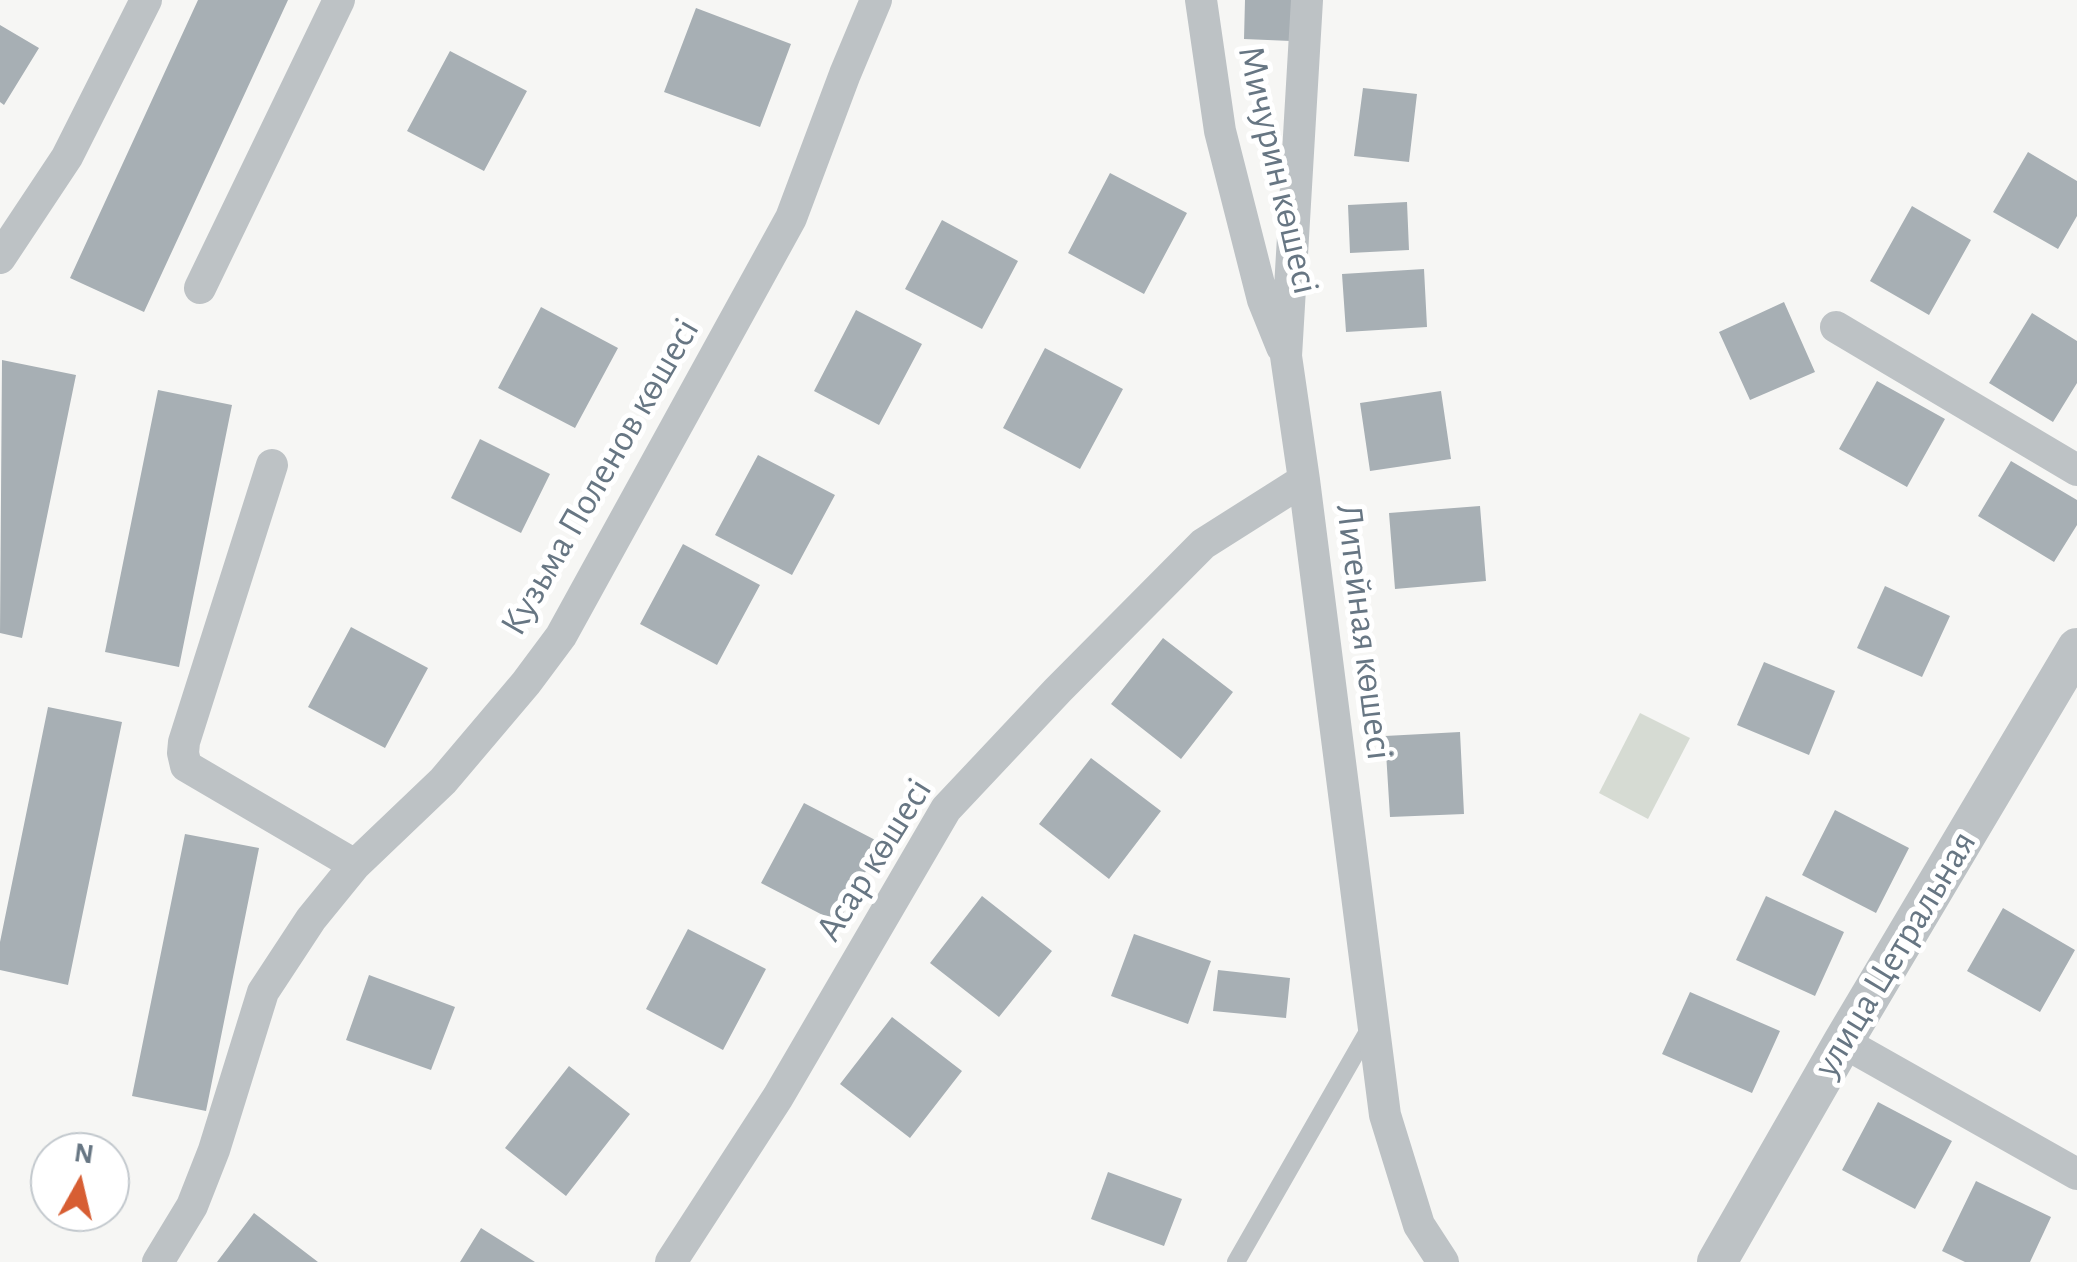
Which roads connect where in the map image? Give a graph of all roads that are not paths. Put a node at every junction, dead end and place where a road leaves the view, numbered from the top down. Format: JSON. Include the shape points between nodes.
{"nodes":[{"id":1,"x":146,"y":0,"type":"edge"},
{"id":2,"x":339,"y":0,"type":"edge"},
{"id":3,"x":876,"y":0,"type":"edge"},
{"id":4,"x":1201,"y":0,"type":"edge"},
{"id":5,"x":1306,"y":0,"type":"edge"},
{"id":6,"x":0,"y":258,"type":"edge"},
{"id":7,"x":200,"y":288,"type":"dead end"},
{"id":8,"x":1836,"y":327,"type":"dead end"},
{"id":9,"x":1286,"y":356,"type":"junction"},
{"id":10,"x":272,"y":465,"type":"dead end"},
{"id":11,"x":2077,"y":470,"type":"edge"},
{"id":12,"x":1304,"y":480,"type":"junction"},
{"id":13,"x":2077,"y":648,"type":"edge"},
{"id":14,"x":355,"y":865,"type":"junction"},
{"id":15,"x":1373,"y":1023,"type":"junction"},
{"id":16,"x":1843,"y":1042,"type":"junction"},
{"id":17,"x":2077,"y":1174,"type":"edge"},
{"id":18,"x":158,"y":1262,"type":"edge"},
{"id":19,"x":670,"y":1262,"type":"edge"},
{"id":20,"x":1236,"y":1262,"type":"edge"},
{"id":21,"x":1443,"y":1262,"type":"edge"},
{"id":22,"x":1716,"y":1262,"type":"edge"}],
"edges":[{"from":1,"to":6,"type":"street","via":[[67,157]]},
{"from":2,"to":7,"type":"street"},
{"from":3,"to":14,"type":"street","name":"Кузьма Поленов көшесі","via":[[791,218],[561,636],[442,780]]},
{"from":4,"to":9,"type":"street","name":"Мичурин көшесі","via":[[1220,131],[1263,300]]},
{"from":5,"to":9,"type":"street","name":"Литейная көшесі"},
{"from":8,"to":11,"type":"street"},
{"from":9,"to":12,"type":"street","name":"Литейная көшесі"},
{"from":10,"to":14,"type":"street","via":[[183,753],[186,766]]},
{"from":12,"to":15,"type":"street","name":"Литейная көшесі"},
{"from":12,"to":19,"type":"street","name":"Асар көшесі","via":[[1204,544],[946,809],[778,1097]]},
{"from":13,"to":16,"type":"street","name":"улица Цетральная"},
{"from":14,"to":18,"type":"street","name":"Кузьма Поленов көшесі","via":[[263,992],[214,1150],[192,1206]]},
{"from":15,"to":20,"type":"lane"},
{"from":15,"to":21,"type":"street","name":"Литейная көшесі","via":[[1385,1115],[1419,1225]]},
{"from":16,"to":17,"type":"street"},
{"from":16,"to":22,"type":"street","name":"улица Цетральная"}]}
